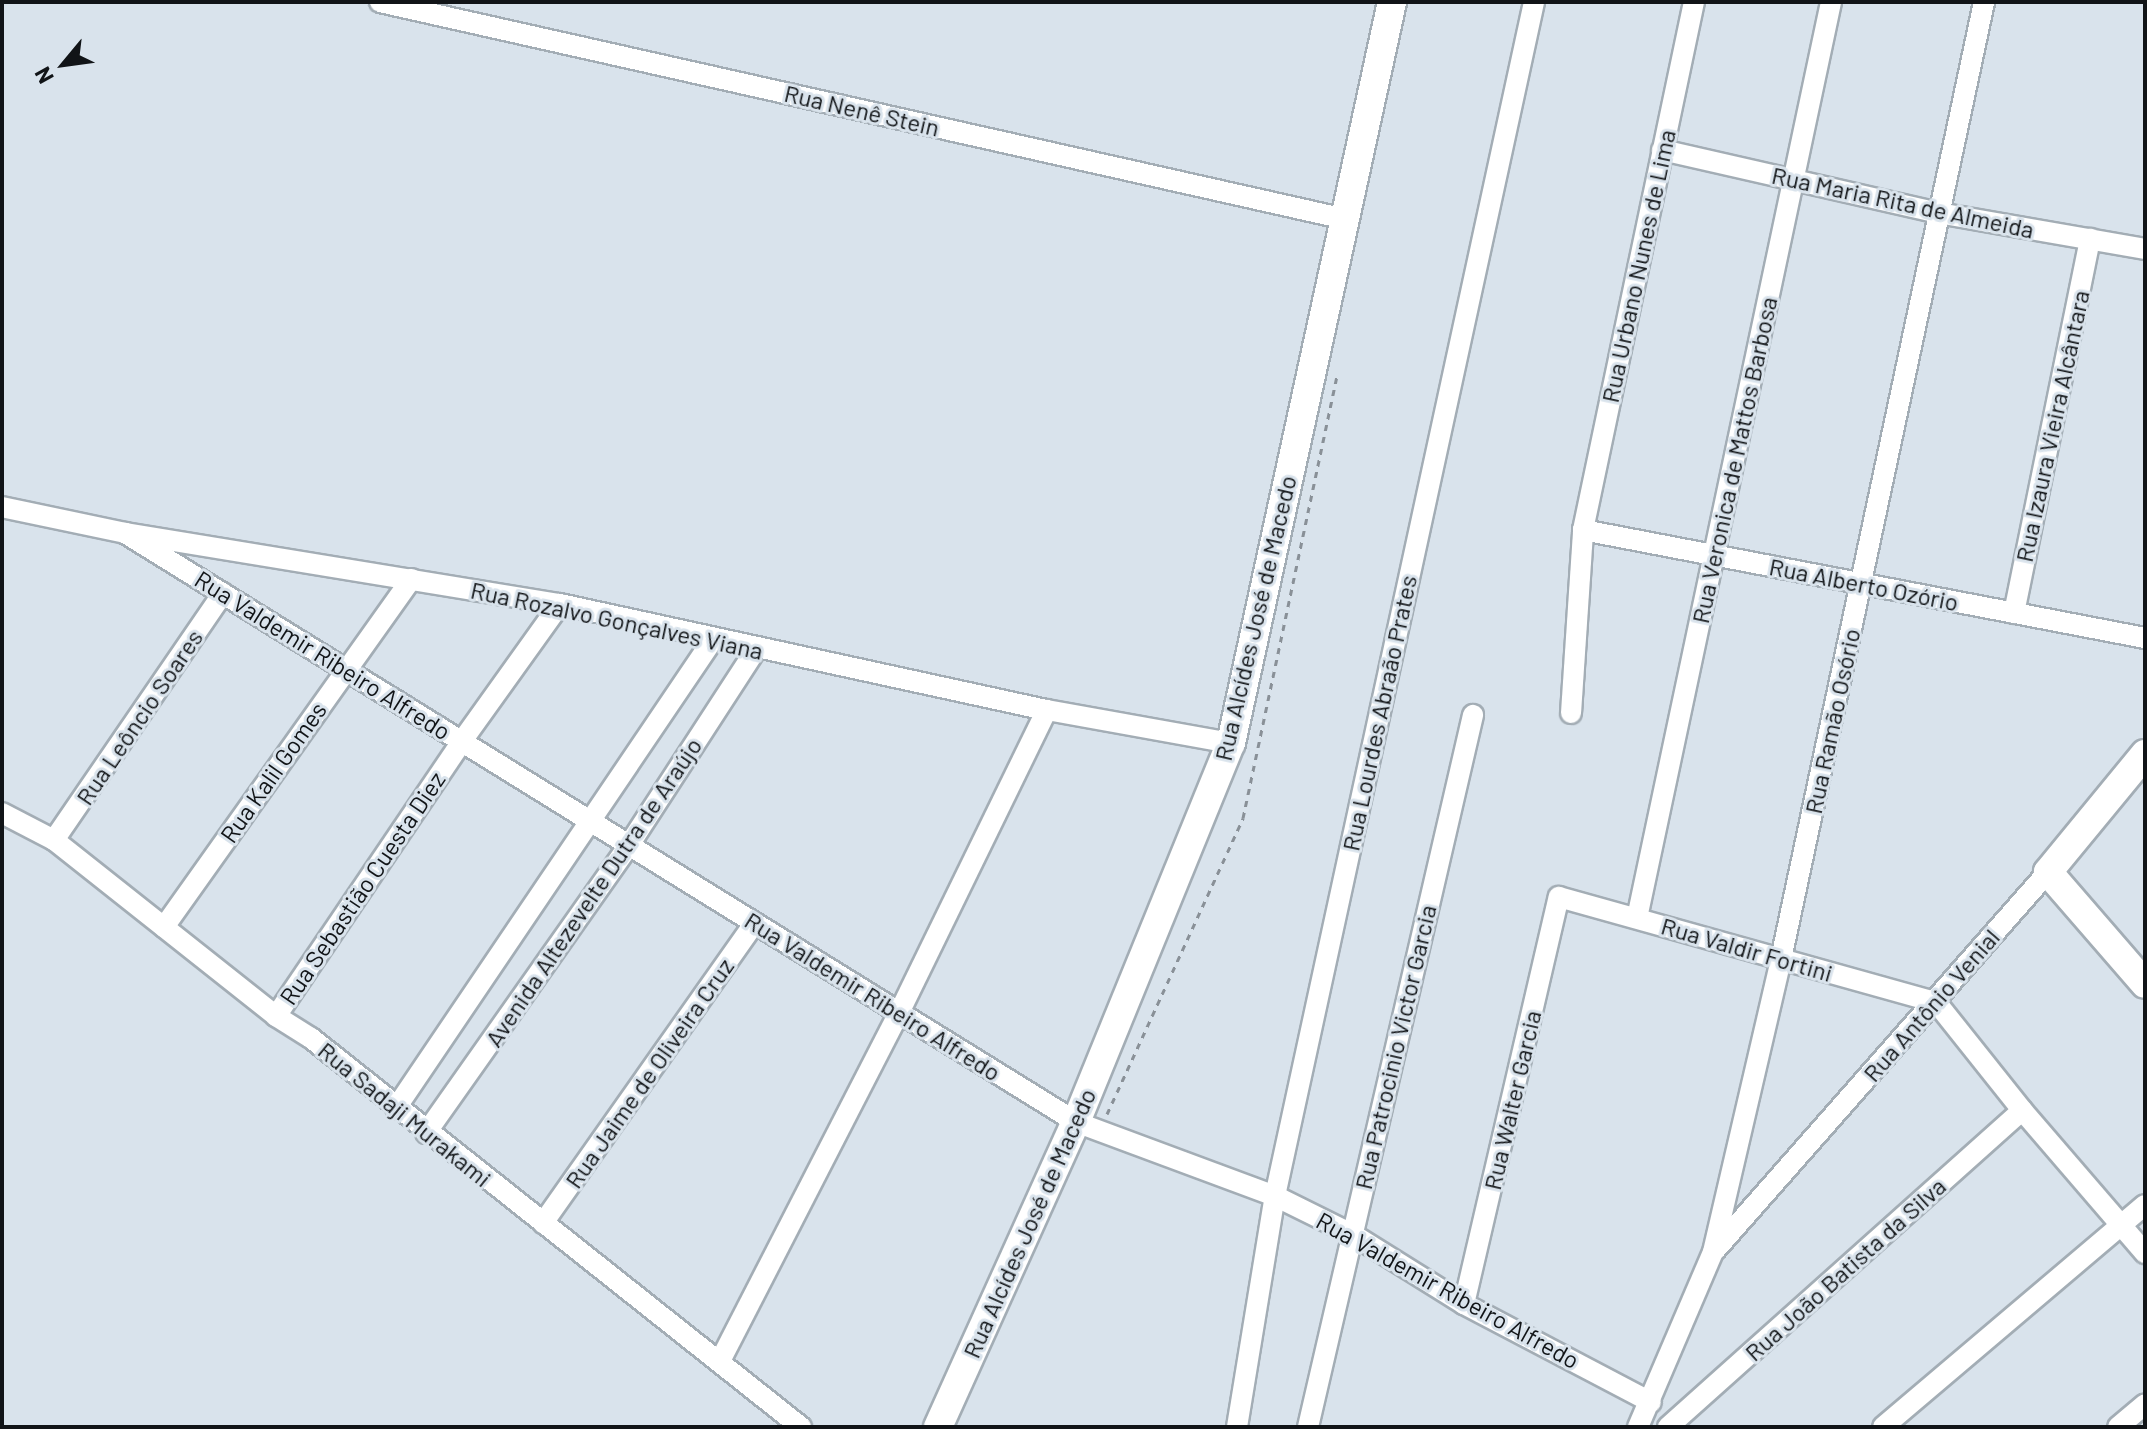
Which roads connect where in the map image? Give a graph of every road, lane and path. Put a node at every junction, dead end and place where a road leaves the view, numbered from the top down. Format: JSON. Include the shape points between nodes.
{"nodes":[{"id":1,"x":380,"y":2,"type":"edge"},
{"id":2,"x":1392,"y":2,"type":"edge"},
{"id":3,"x":1534,"y":2,"type":"edge"},
{"id":4,"x":1694,"y":2,"type":"edge"},
{"id":5,"x":1831,"y":2,"type":"edge"},
{"id":6,"x":1984,"y":2,"type":"edge"},
{"id":7,"x":1662,"y":150,"type":"junction"},
{"id":8,"x":1793,"y":180,"type":"junction"},
{"id":9,"x":1939,"y":213,"type":"junction"},
{"id":10,"x":1345,"y":219,"type":"junction"},
{"id":11,"x":2090,"y":239,"type":"junction"},
{"id":12,"x":2145,"y":249,"type":"edge"},
{"id":13,"x":2,"y":507,"type":"edge"},
{"id":14,"x":1583,"y":530,"type":"junction"},
{"id":15,"x":125,"y":533,"type":"junction"},
{"id":16,"x":1714,"y":555,"type":"junction"},
{"id":17,"x":411,"y":579,"type":"junction"},
{"id":18,"x":1862,"y":584,"type":"junction"},
{"id":19,"x":223,"y":593,"type":"junction"},
{"id":20,"x":560,"y":604,"type":"junction"},
{"id":21,"x":2014,"y":613,"type":"junction"},
{"id":22,"x":714,"y":638,"type":"junction"},
{"id":23,"x":2145,"y":638,"type":"edge"},
{"id":24,"x":757,"y":648,"type":"junction"},
{"id":25,"x":345,"y":669,"type":"junction"},
{"id":26,"x":1047,"y":710,"type":"junction"},
{"id":27,"x":1571,"y":713,"type":"dead end"},
{"id":28,"x":1473,"y":715,"type":"dead end"},
{"id":29,"x":462,"y":741,"type":"junction"},
{"id":30,"x":1231,"y":743,"type":"junction"},
{"id":31,"x":2145,"y":754,"type":"edge"},
{"id":32,"x":2,"y":813,"type":"edge"},
{"id":33,"x":590,"y":821,"type":"junction"},
{"id":34,"x":54,"y":840,"type":"junction"},
{"id":35,"x":629,"y":845,"type":"junction"},
{"id":36,"x":2048,"y":872,"type":"junction"},
{"id":37,"x":1559,"y":897,"type":"joint"},
{"id":38,"x":1637,"y":918,"type":"junction"},
{"id":39,"x":755,"y":923,"type":"junction"},
{"id":40,"x":164,"y":927,"type":"junction"},
{"id":41,"x":1781,"y":959,"type":"junction"},
{"id":42,"x":2145,"y":984,"type":"edge"},
{"id":43,"x":1936,"y":1002,"type":"junction"},
{"id":44,"x":899,"y":1013,"type":"junction"},
{"id":45,"x":276,"y":1016,"type":"junction"},
{"id":46,"x":396,"y":1108,"type":"junction"},
{"id":47,"x":2022,"y":1110,"type":"junction"},
{"id":48,"x":1076,"y":1122,"type":"junction"},
{"id":49,"x":426,"y":1133,"type":"junction"},
{"id":50,"x":1275,"y":1196,"type":"junction"},
{"id":51,"x":2145,"y":1205,"type":"edge"},
{"id":52,"x":543,"y":1223,"type":"junction"},
{"id":53,"x":2120,"y":1224,"type":"junction"},
{"id":54,"x":1352,"y":1234,"type":"junction"},
{"id":55,"x":1713,"y":1252,"type":"junction"},
{"id":56,"x":2145,"y":1253,"type":"edge"},
{"id":57,"x":1464,"y":1304,"type":"junction"},
{"id":58,"x":720,"y":1361,"type":"junction"},
{"id":59,"x":1651,"y":1402,"type":"junction"},
{"id":60,"x":2145,"y":1404,"type":"edge"},
{"id":61,"x":801,"y":1427,"type":"edge"},
{"id":62,"x":938,"y":1427,"type":"edge"},
{"id":63,"x":1237,"y":1427,"type":"edge"},
{"id":64,"x":1308,"y":1427,"type":"edge"},
{"id":65,"x":1638,"y":1427,"type":"edge"},
{"id":66,"x":1668,"y":1427,"type":"edge"},
{"id":67,"x":1883,"y":1427,"type":"edge"},
{"id":68,"x":2118,"y":1427,"type":"edge"}],
"edges":[{"from":1,"to":10,"type":"street","name":"Rua Nenê Stein"},
{"from":2,"to":10,"type":"street","name":"Rua Alcídes José de Macedo"},
{"from":3,"to":50,"type":"street","name":"Rua Lourdes Abraão Prates"},
{"from":4,"to":7,"type":"street","name":"Rua Urbano Nunes de Lima"},
{"from":5,"to":8,"type":"street","name":"Rua Veronica de Mattos Barbosa"},
{"from":6,"to":9,"type":"street","name":"Rua Ramão Osório"},
{"from":7,"to":8,"type":"street","name":"Rua Maria Rita de Almeida"},
{"from":7,"to":14,"type":"street","name":"Rua Urbano Nunes de Lima"},
{"from":8,"to":9,"type":"street","name":"Rua Maria Rita de Almeida"},
{"from":8,"to":16,"type":"street","name":"Rua Veronica de Mattos Barbosa"},
{"from":9,"to":11,"type":"street","name":"Rua Maria Rita de Almeida"},
{"from":9,"to":18,"type":"street","name":"Rua Ramão Osório"},
{"from":10,"to":30,"type":"street","name":"Rua Alcídes José de Macedo"},
{"from":11,"to":12,"type":"street","name":"Rua Maria Rita de Almeida"},
{"from":11,"to":21,"type":"street","name":"Rua Izaura Vieira Alcântara"},
{"from":13,"to":15,"type":"street","name":"Rua Rozalvo Gonçalves Viana"},
{"from":14,"to":16,"type":"street","name":"Rua Alberto Ozório"},
{"from":14,"to":27,"type":"street","name":"Rua Urbano Nunes de Lima"},
{"from":15,"to":17,"type":"street","name":"Rua Rozalvo Gonçalves Viana"},
{"from":15,"to":19,"type":"street","name":"Rua Valdemir Ribeiro Alfredo"},
{"from":16,"to":18,"type":"street","name":"Rua Alberto Ozório"},
{"from":16,"to":38,"type":"street","name":"Rua Veronica de Mattos Barbosa"},
{"from":17,"to":20,"type":"street","name":"Rua Rozalvo Gonçalves Viana"},
{"from":17,"to":25,"type":"street","name":"Rua Kalil Gomes"},
{"from":18,"to":21,"type":"street","name":"Rua Alberto Ozório"},
{"from":18,"to":41,"type":"street","name":"Rua Ramão Osório"},
{"from":19,"to":25,"type":"street","name":"Rua Valdemir Ribeiro Alfredo"},
{"from":19,"to":34,"type":"street","name":"Rua Leôncio Soares"},
{"from":20,"to":22,"type":"street","name":"Rua Rozalvo Gonçalves Viana"},
{"from":20,"to":29,"type":"street","name":"Rua Sebastião Cuesta Diez"},
{"from":21,"to":23,"type":"street","name":"Rua Alberto Ozório"},
{"from":22,"to":24,"type":"street","name":"Rua Rozalvo Gonçalves Viana"},
{"from":22,"to":33,"type":"street","name":"Avenida Altezevelte Dutra de Araújo"},
{"from":24,"to":26,"type":"street","name":"Rua Rozalvo Gonçalves Viana"},
{"from":24,"to":35,"type":"street","name":"Avenida Altezevelte Dutra de Araújo"},
{"from":25,"to":29,"type":"street","name":"Rua Valdemir Ribeiro Alfredo"},
{"from":25,"to":40,"type":"street","name":"Rua Kalil Gomes"},
{"from":26,"to":30,"type":"street","name":"Rua Rozalvo Gonçalves Viana"},
{"from":26,"to":44,"type":"street"},
{"from":28,"to":54,"type":"street","name":"Rua Patrocinio Victor Garcia"},
{"from":29,"to":33,"type":"street","name":"Rua Valdemir Ribeiro Alfredo"},
{"from":29,"to":45,"type":"street","name":"Rua Sebastião Cuesta Diez"},
{"from":30,"to":48,"type":"street","name":"Rua Alcídes José de Macedo"},
{"from":31,"to":36,"type":"street","name":"Rua Antônio Venial"},
{"from":32,"to":34,"type":"street","name":"Rua Sadaji Murakami"},
{"from":33,"to":35,"type":"street","name":"Rua Valdemir Ribeiro Alfredo"},
{"from":33,"to":46,"type":"street","name":"Avenida Altezevelte Dutra de Araújo"},
{"from":34,"to":40,"type":"street","name":"Rua Sadaji Murakami"},
{"from":35,"to":39,"type":"street","name":"Rua Valdemir Ribeiro Alfredo"},
{"from":35,"to":49,"type":"street","name":"Avenida Altezevelte Dutra de Araújo"},
{"from":36,"to":42,"type":"street"},
{"from":36,"to":43,"type":"street","name":"Rua Antônio Venial"},
{"from":37,"to":38,"type":"street","name":"Rua Valdir Fortini"},
{"from":37,"to":57,"type":"street","name":"Rua Walter Garcia"},
{"from":38,"to":41,"type":"street","name":"Rua Valdir Fortini"},
{"from":39,"to":44,"type":"street","name":"Rua Valdemir Ribeiro Alfredo"},
{"from":39,"to":52,"type":"street","name":"Rua Jaime de Oliveira Cruz"},
{"from":40,"to":45,"type":"street","name":"Rua Sadaji Murakami"},
{"from":41,"to":43,"type":"street","name":"Rua Valdir Fortini"},
{"from":41,"to":55,"type":"street","name":"Rua Ramão Osório"},
{"from":43,"to":47,"type":"street"},
{"from":43,"to":55,"type":"street","name":"Rua Antônio Venial"},
{"from":44,"to":48,"type":"street","name":"Rua Valdemir Ribeiro Alfredo"},
{"from":44,"to":58,"type":"street"},
{"from":45,"to":46,"type":"street","name":"Rua Sadaji Murakami"},
{"from":46,"to":49,"type":"street","name":"Rua Sadaji Murakami"},
{"from":47,"to":53,"type":"street"},
{"from":47,"to":66,"type":"street","name":"Rua João Batista da Silva"},
{"from":48,"to":50,"type":"street","name":"Rua Valdemir Ribeiro Alfredo"},
{"from":48,"to":62,"type":"street","name":"Rua Alcídes José de Macedo"},
{"from":49,"to":52,"type":"street","name":"Rua Sadaji Murakami"},
{"from":50,"to":54,"type":"street","name":"Rua Valdemir Ribeiro Alfredo"},
{"from":50,"to":63,"type":"street","name":"Rua Lourdes Abraão Prates"},
{"from":51,"to":53,"type":"street"},
{"from":52,"to":58,"type":"street","name":"Rua Sadaji Murakami"},
{"from":53,"to":56,"type":"street"},
{"from":53,"to":67,"type":"street"},
{"from":54,"to":57,"type":"street","name":"Rua Valdemir Ribeiro Alfredo"},
{"from":54,"to":64,"type":"street","name":"Rua Patrocinio Victor Garcia"},
{"from":55,"to":59,"type":"street","name":"Rua Ramão Osório"},
{"from":57,"to":59,"type":"street","name":"Rua Valdemir Ribeiro Alfredo"},
{"from":58,"to":61,"type":"street","name":"Rua Sadaji Murakami"},
{"from":59,"to":65,"type":"street","name":"Rua Ramão Osório"},
{"from":60,"to":68,"type":"street"}]}
